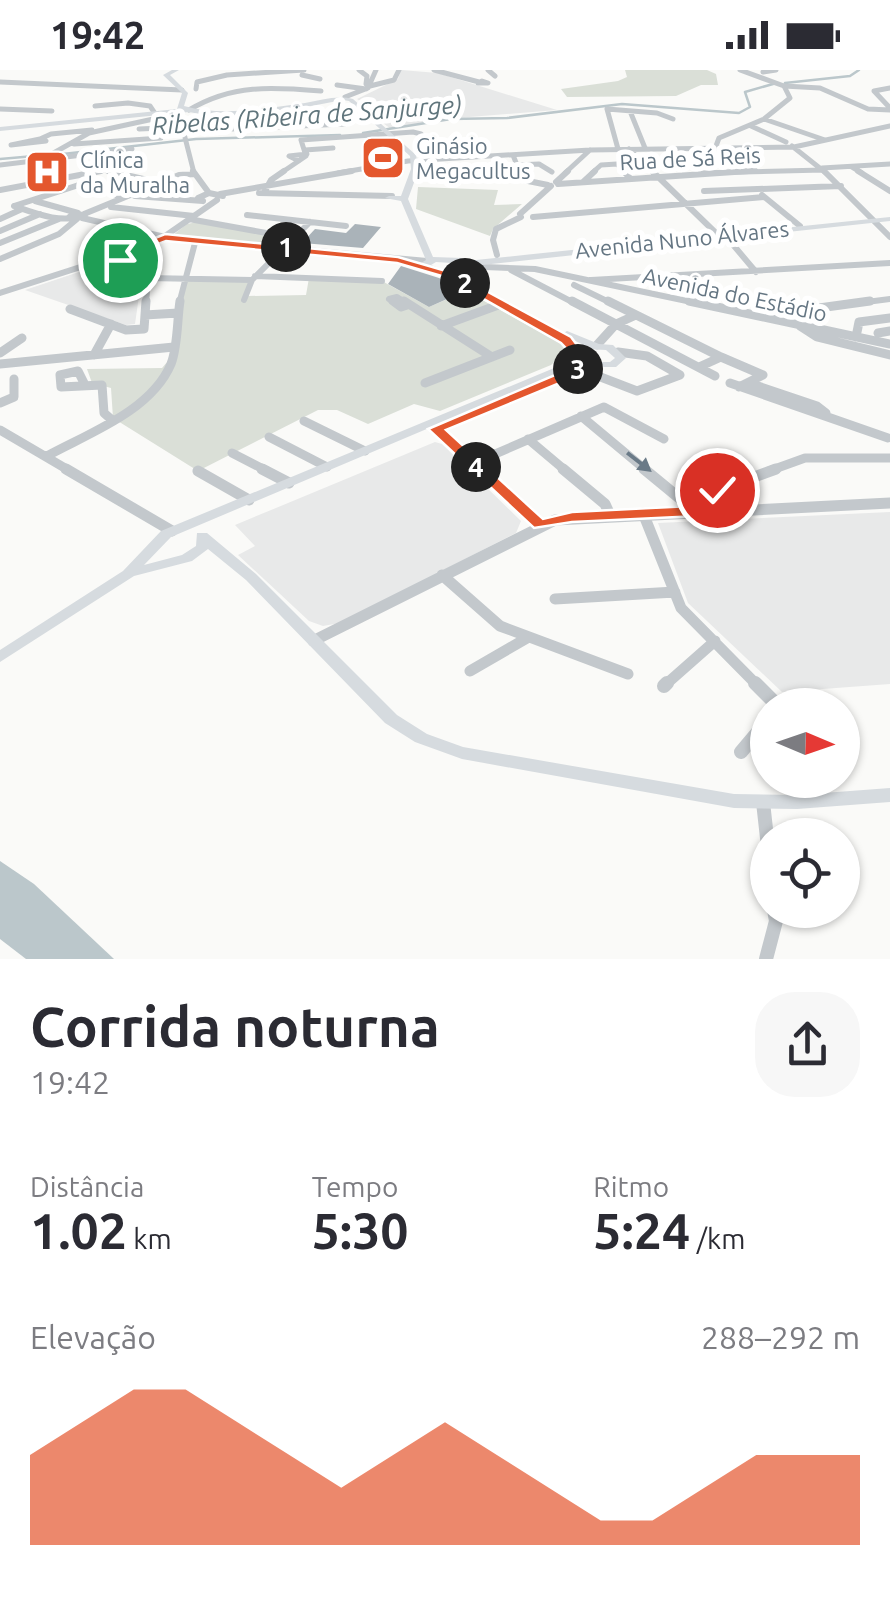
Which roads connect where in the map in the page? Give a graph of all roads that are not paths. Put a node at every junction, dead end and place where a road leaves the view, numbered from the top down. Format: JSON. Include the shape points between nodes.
{"nodes":[{"id":1,"x":359,"y":70,"type":"edge"},
{"id":2,"x":376,"y":70,"type":"edge"},
{"id":3,"x":400,"y":70,"type":"edge"},
{"id":4,"x":434,"y":70,"type":"edge"},
{"id":5,"x":488,"y":70,"type":"edge"},
{"id":6,"x":740,"y":70,"type":"edge"},
{"id":7,"x":776,"y":70,"type":"edge"},
{"id":8,"x":174,"y":71,"type":"edge"},
{"id":9,"x":303,"y":72,"type":"edge"},
{"id":10,"x":759,"y":72,"type":"edge"},
{"id":11,"x":495,"y":76,"type":"dead end"},
{"id":12,"x":320,"y":79,"type":"dead end"},
{"id":13,"x":0,"y":82,"type":"edge"},
{"id":14,"x":274,"y":82,"type":"dead end"},
{"id":15,"x":479,"y":82,"type":"dead end"},
{"id":16,"x":290,"y":84,"type":"junction"},
{"id":17,"x":338,"y":84,"type":"dead end"},
{"id":18,"x":784,"y":86,"type":"junction"},
{"id":19,"x":216,"y":87,"type":"dead end"},
{"id":20,"x":367,"y":87,"type":"junction"},
{"id":21,"x":179,"y":88,"type":"junction"},
{"id":22,"x":890,"y":88,"type":"edge"},
{"id":23,"x":321,"y":91,"type":"dead end"},
{"id":24,"x":215,"y":96,"type":"junction"},
{"id":25,"x":347,"y":100,"type":"junction"},
{"id":26,"x":95,"y":106,"type":"dead end"},
{"id":27,"x":890,"y":109,"type":"edge"},
{"id":28,"x":0,"y":110,"type":"edge"},
{"id":29,"x":264,"y":110,"type":"junction"},
{"id":30,"x":630,"y":110,"type":"junction"},
{"id":31,"x":156,"y":111,"type":"junction"},
{"id":32,"x":183,"y":115,"type":"junction"},
{"id":33,"x":673,"y":119,"type":"dead end"},
{"id":34,"x":764,"y":119,"type":"junction"},
{"id":35,"x":92,"y":120,"type":"junction"},
{"id":36,"x":54,"y":124,"type":"junction"},
{"id":37,"x":345,"y":124,"type":"dead end"},
{"id":38,"x":751,"y":126,"type":"junction"},
{"id":39,"x":890,"y":126,"type":"edge"},
{"id":40,"x":162,"y":128,"type":"junction"},
{"id":41,"x":268,"y":128,"type":"junction"},
{"id":42,"x":0,"y":129,"type":"edge"},
{"id":43,"x":231,"y":129,"type":"dead end"},
{"id":44,"x":81,"y":130,"type":"junction"},
{"id":45,"x":96,"y":131,"type":"junction"},
{"id":46,"x":161,"y":138,"type":"junction"},
{"id":47,"x":40,"y":139,"type":"junction"},
{"id":48,"x":828,"y":142,"type":"junction"},
{"id":49,"x":73,"y":144,"type":"junction"},
{"id":50,"x":790,"y":145,"type":"junction"},
{"id":51,"x":716,"y":146,"type":"junction"},
{"id":52,"x":333,"y":148,"type":"dead end"},
{"id":53,"x":645,"y":148,"type":"junction"},
{"id":54,"x":113,"y":149,"type":"junction"},
{"id":55,"x":132,"y":149,"type":"dead end"},
{"id":56,"x":618,"y":149,"type":"junction"},
{"id":57,"x":629,"y":149,"type":"junction"},
{"id":58,"x":590,"y":150,"type":"junction"},
{"id":59,"x":306,"y":152,"type":"junction"},
{"id":60,"x":513,"y":156,"type":"junction"},
{"id":61,"x":49,"y":157,"type":"junction"},
{"id":62,"x":443,"y":158,"type":"junction"},
{"id":63,"x":93,"y":160,"type":"dead end"},
{"id":64,"x":516,"y":164,"type":"junction"},
{"id":65,"x":890,"y":164,"type":"edge"},
{"id":66,"x":0,"y":165,"type":"edge"},
{"id":67,"x":851,"y":167,"type":"junction"},
{"id":68,"x":822,"y":169,"type":"junction"},
{"id":69,"x":552,"y":172,"type":"dead end"},
{"id":70,"x":195,"y":174,"type":"junction"},
{"id":71,"x":75,"y":176,"type":"junction"},
{"id":72,"x":658,"y":176,"type":"junction"},
{"id":73,"x":630,"y":178,"type":"junction"},
{"id":74,"x":58,"y":179,"type":"junction"},
{"id":75,"x":88,"y":182,"type":"junction"},
{"id":76,"x":584,"y":182,"type":"junction"},
{"id":77,"x":161,"y":183,"type":"junction"},
{"id":78,"x":554,"y":184,"type":"junction"},
{"id":79,"x":841,"y":186,"type":"junction"},
{"id":80,"x":70,"y":187,"type":"junction"},
{"id":81,"x":754,"y":188,"type":"junction"},
{"id":82,"x":0,"y":190,"type":"edge"},
{"id":83,"x":268,"y":190,"type":"junction"},
{"id":84,"x":704,"y":192,"type":"dead end"},
{"id":85,"x":890,"y":192,"type":"edge"},
{"id":86,"x":209,"y":193,"type":"junction"},
{"id":87,"x":87,"y":194,"type":"dead end"},
{"id":88,"x":399,"y":195,"type":"junction"},
{"id":89,"x":120,"y":196,"type":"dead end"},
{"id":90,"x":134,"y":196,"type":"junction"},
{"id":91,"x":219,"y":197,"type":"junction"},
{"id":92,"x":764,"y":197,"type":"junction"},
{"id":93,"x":34,"y":200,"type":"junction"},
{"id":94,"x":204,"y":201,"type":"junction"},
{"id":95,"x":686,"y":203,"type":"junction"},
{"id":96,"x":110,"y":207,"type":"junction"},
{"id":97,"x":18,"y":208,"type":"junction"},
{"id":98,"x":41,"y":214,"type":"junction"},
{"id":99,"x":247,"y":214,"type":"dead end"},
{"id":100,"x":520,"y":216,"type":"junction"},
{"id":101,"x":533,"y":216,"type":"junction"},
{"id":102,"x":75,"y":217,"type":"junction"},
{"id":103,"x":192,"y":218,"type":"junction"},
{"id":104,"x":0,"y":219,"type":"edge"},
{"id":105,"x":874,"y":219,"type":"junction"},
{"id":106,"x":890,"y":219,"type":"edge"},
{"id":107,"x":310,"y":222,"type":"junction"},
{"id":108,"x":16,"y":223,"type":"junction"},
{"id":109,"x":346,"y":226,"type":"dead end"},
{"id":110,"x":800,"y":226,"type":"junction"},
{"id":111,"x":0,"y":230,"type":"edge"},
{"id":112,"x":721,"y":235,"type":"junction"},
{"id":113,"x":165,"y":237,"type":"junction"},
{"id":114,"x":890,"y":237,"type":"edge"},
{"id":115,"x":196,"y":239,"type":"junction"},
{"id":116,"x":0,"y":244,"type":"edge"},
{"id":117,"x":291,"y":244,"type":"junction"},
{"id":118,"x":497,"y":255,"type":"dead end"},
{"id":119,"x":522,"y":256,"type":"junction"},
{"id":120,"x":114,"y":257,"type":"junction"},
{"id":121,"x":430,"y":259,"type":"junction"},
{"id":122,"x":0,"y":260,"type":"edge"},
{"id":123,"x":890,"y":263,"type":"edge"},
{"id":124,"x":453,"y":265,"type":"junction"},
{"id":125,"x":524,"y":268,"type":"junction"},
{"id":126,"x":510,"y":269,"type":"dead end"},
{"id":127,"x":438,"y":272,"type":"junction"},
{"id":128,"x":756,"y":272,"type":"junction"},
{"id":129,"x":185,"y":277,"type":"junction"},
{"id":130,"x":628,"y":277,"type":"junction"},
{"id":131,"x":148,"y":278,"type":"junction"},
{"id":132,"x":254,"y":278,"type":"junction"},
{"id":133,"x":0,"y":280,"type":"edge"},
{"id":134,"x":382,"y":281,"type":"dead end"},
{"id":135,"x":600,"y":282,"type":"junction"},
{"id":136,"x":580,"y":284,"type":"junction"},
{"id":137,"x":18,"y":288,"type":"junction"},
{"id":138,"x":635,"y":292,"type":"junction"},
{"id":139,"x":0,"y":294,"type":"edge"},
{"id":140,"x":244,"y":300,"type":"dead end"},
{"id":141,"x":890,"y":300,"type":"edge"},
{"id":142,"x":501,"y":304,"type":"junction"},
{"id":143,"x":407,"y":305,"type":"dead end"},
{"id":144,"x":70,"y":309,"type":"dead end"},
{"id":145,"x":178,"y":313,"type":"junction"},
{"id":146,"x":145,"y":315,"type":"junction"},
{"id":147,"x":636,"y":315,"type":"junction"},
{"id":148,"x":890,"y":318,"type":"edge"},
{"id":149,"x":111,"y":324,"type":"junction"},
{"id":150,"x":616,"y":324,"type":"junction"},
{"id":151,"x":799,"y":325,"type":"junction"},
{"id":152,"x":442,"y":326,"type":"junction"},
{"id":153,"x":810,"y":327,"type":"junction"},
{"id":154,"x":890,"y":331,"type":"edge"},
{"id":155,"x":878,"y":333,"type":"dead end"},
{"id":156,"x":856,"y":336,"type":"junction"},
{"id":157,"x":22,"y":338,"type":"dead end"},
{"id":158,"x":890,"y":344,"type":"edge"},
{"id":159,"x":605,"y":345,"type":"junction"},
{"id":160,"x":174,"y":347,"type":"junction"},
{"id":161,"x":510,"y":350,"type":"dead end"},
{"id":162,"x":0,"y":353,"type":"edge"},
{"id":163,"x":94,"y":354,"type":"junction"},
{"id":164,"x":579,"y":355,"type":"junction"},
{"id":165,"x":890,"y":355,"type":"edge"},
{"id":166,"x":492,"y":356,"type":"junction"},
{"id":167,"x":721,"y":357,"type":"junction"},
{"id":168,"x":0,"y":364,"type":"edge"},
{"id":169,"x":595,"y":366,"type":"junction"},
{"id":170,"x":699,"y":368,"type":"junction"},
{"id":171,"x":714,"y":376,"type":"dead end"},
{"id":172,"x":14,"y":379,"type":"dead end"},
{"id":173,"x":425,"y":383,"type":"dead end"},
{"id":174,"x":85,"y":385,"type":"dead end"},
{"id":175,"x":0,"y":404,"type":"edge"},
{"id":176,"x":581,"y":416,"type":"junction"},
{"id":177,"x":112,"y":420,"type":"junction"},
{"id":178,"x":304,"y":421,"type":"dead end"},
{"id":179,"x":436,"y":429,"type":"junction"},
{"id":180,"x":0,"y":430,"type":"edge"},
{"id":181,"x":270,"y":438,"type":"dead end"},
{"id":182,"x":528,"y":439,"type":"junction"},
{"id":183,"x":664,"y":439,"type":"dead end"},
{"id":184,"x":889,"y":441,"type":"edge"},
{"id":185,"x":364,"y":452,"type":"junction"},
{"id":186,"x":232,"y":453,"type":"dead end"},
{"id":187,"x":47,"y":456,"type":"junction"},
{"id":188,"x":890,"y":458,"type":"edge"},
{"id":189,"x":472,"y":464,"type":"junction"},
{"id":190,"x":327,"y":467,"type":"junction"},
{"id":191,"x":198,"y":471,"type":"dead end"},
{"id":192,"x":289,"y":483,"type":"junction"},
{"id":193,"x":250,"y":500,"type":"junction"},
{"id":194,"x":890,"y":502,"type":"edge"},
{"id":195,"x":720,"y":510,"type":"junction"},
{"id":196,"x":695,"y":511,"type":"junction"},
{"id":197,"x":642,"y":513,"type":"junction"},
{"id":198,"x":610,"y":515,"type":"junction"},
{"id":199,"x":155,"y":524,"type":"junction"},
{"id":200,"x":540,"y":525,"type":"junction"},
{"id":201,"x":175,"y":531,"type":"junction"},
{"id":202,"x":202,"y":537,"type":"junction"},
{"id":203,"x":157,"y":543,"type":"junction"},
{"id":204,"x":180,"y":559,"type":"junction"},
{"id":205,"x":227,"y":559,"type":"junction"},
{"id":206,"x":128,"y":574,"type":"junction"},
{"id":207,"x":442,"y":575,"type":"junction"},
{"id":208,"x":675,"y":592,"type":"junction"},
{"id":209,"x":555,"y":599,"type":"dead end"},
{"id":210,"x":527,"y":638,"type":"junction"},
{"id":211,"x":312,"y":641,"type":"junction"},
{"id":212,"x":715,"y":642,"type":"junction"},
{"id":213,"x":0,"y":657,"type":"edge"},
{"id":214,"x":470,"y":671,"type":"dead end"},
{"id":215,"x":628,"y":674,"type":"dead end"},
{"id":216,"x":664,"y":686,"type":"dead end"},
{"id":217,"x":760,"y":688,"type":"edge"},
{"id":218,"x":750,"y":741,"type":"edge"},
{"id":219,"x":741,"y":752,"type":"dead end"},
{"id":220,"x":890,"y":795,"type":"edge"},
{"id":221,"x":762,"y":802,"type":"junction"},
{"id":222,"x":764,"y":818,"type":"edge"},
{"id":223,"x":774,"y":928,"type":"edge"},
{"id":224,"x":766,"y":959,"type":"edge"}],
"edges":[{"from":1,"to":20,"type":"street"},
{"from":2,"to":20,"type":"street"},
{"from":3,"to":20,"type":"street","via":[[394,80]]},
{"from":4,"to":15,"type":"street"},
{"from":5,"to":11,"type":"street"},
{"from":6,"to":10,"type":"street"},
{"from":7,"to":10,"type":"street"},
{"from":8,"to":21,"type":"main road","via":[[166,76]]},
{"from":9,"to":12,"type":"street"},
{"from":9,"to":16,"type":"street"},
{"from":9,"to":21,"type":"street","via":[[218,76],[197,82],[199,89]]},
{"from":10,"to":18,"type":"street"},
{"from":13,"to":21,"type":"street"},
{"from":14,"to":16,"type":"street"},
{"from":16,"to":23,"type":"street"},
{"from":16,"to":24,"type":"street"},
{"from":17,"to":20,"type":"street"},
{"from":18,"to":27,"type":"street","via":[[814,86],[854,105]]},
{"from":18,"to":34,"type":"street","via":[[791,95]]},
{"from":19,"to":24,"type":"street"},
{"from":20,"to":25,"type":"street"},
{"from":21,"to":32,"type":"main road"},
{"from":22,"to":27,"type":"street","via":[[874,91]]},
{"from":24,"to":32,"type":"street"},
{"from":25,"to":29,"type":"main road"},
{"from":25,"to":32,"type":"main road"},
{"from":25,"to":88,"type":"main road","via":[[412,155],[415,167]]},
{"from":26,"to":31,"type":"street","via":[[128,103]]},
{"from":28,"to":36,"type":"street","via":[[52,110]]},
{"from":29,"to":32,"type":"main road"},
{"from":29,"to":41,"type":"street"},
{"from":30,"to":33,"type":"street"},
{"from":30,"to":53,"type":"street"},
{"from":30,"to":56,"type":"street","via":[[606,110]]},
{"from":31,"to":32,"type":"main road"},
{"from":31,"to":35,"type":"main road"},
{"from":31,"to":45,"type":"street","via":[[155,120]]},
{"from":32,"to":40,"type":"street","via":[[175,127]]},
{"from":32,"to":46,"type":"street","via":[[176,138]]},
{"from":32,"to":70,"type":"street"},
{"from":34,"to":38,"type":"street"},
{"from":34,"to":48,"type":"street"},
{"from":35,"to":36,"type":"main road"},
{"from":35,"to":44,"type":"street"},
{"from":36,"to":42,"type":"main road"},
{"from":37,"to":41,"type":"street"},
{"from":38,"to":50,"type":"street"},
{"from":38,"to":51,"type":"street","via":[[719,138]]},
{"from":39,"to":48,"type":"street"},
{"from":40,"to":45,"type":"street"},
{"from":40,"to":46,"type":"street"},
{"from":41,"to":43,"type":"street"},
{"from":44,"to":45,"type":"street"},
{"from":44,"to":47,"type":"street"},
{"from":45,"to":49,"type":"street"},
{"from":46,"to":49,"type":"street"},
{"from":47,"to":47,"type":"street","via":[[46,141],[11,145],[17,142]]},
{"from":48,"to":50,"type":"street"},
{"from":49,"to":61,"type":"street"},
{"from":50,"to":51,"type":"street"},
{"from":50,"to":68,"type":"street"},
{"from":51,"to":53,"type":"street"},
{"from":52,"to":59,"type":"street"},
{"from":53,"to":57,"type":"street"},
{"from":54,"to":55,"type":"street"},
{"from":54,"to":61,"type":"street"},
{"from":54,"to":63,"type":"street"},
{"from":56,"to":57,"type":"street"},
{"from":56,"to":58,"type":"street"},
{"from":57,"to":72,"type":"street"},
{"from":58,"to":60,"type":"street"},
{"from":58,"to":78,"type":"street"},
{"from":59,"to":62,"type":"street","via":[[301,140],[413,132]]},
{"from":59,"to":83,"type":"street","via":[[272,178]]},
{"from":60,"to":62,"type":"street"},
{"from":60,"to":64,"type":"street"},
{"from":61,"to":66,"type":"street"},
{"from":61,"to":74,"type":"street"},
{"from":62,"to":83,"type":"street","via":[[370,166]]},
{"from":64,"to":69,"type":"street"},
{"from":64,"to":78,"type":"street","via":[[523,180]]},
{"from":65,"to":67,"type":"street","name":"Rua de Sá Reis"},
{"from":67,"to":68,"type":"street","name":"Rua de Sá Reis"},
{"from":67,"to":85,"type":"street"},
{"from":68,"to":72,"type":"street","name":"Rua de Sá Reis"},
{"from":68,"to":79,"type":"street"},
{"from":70,"to":77,"type":"street"},
{"from":70,"to":86,"type":"street"},
{"from":71,"to":74,"type":"street"},
{"from":71,"to":75,"type":"street"},
{"from":71,"to":77,"type":"street","via":[[110,170]]},
{"from":72,"to":73,"type":"street","name":"Rua de Sá Reis"},
{"from":72,"to":95,"type":"street"},
{"from":73,"to":76,"type":"street","name":"Rua de Sá Reis"},
{"from":73,"to":76,"type":"street","via":[[622,169],[592,171]]},
{"from":74,"to":80,"type":"street"},
{"from":74,"to":82,"type":"street"},
{"from":75,"to":80,"type":"street"},
{"from":75,"to":89,"type":"street"},
{"from":76,"to":78,"type":"street","name":"Rua de Sá Reis"},
{"from":77,"to":90,"type":"street"},
{"from":78,"to":100,"type":"street"},
{"from":78,"to":101,"type":"street","via":[[533,205]]},
{"from":79,"to":81,"type":"street"},
{"from":79,"to":105,"type":"street"},
{"from":80,"to":87,"type":"street"},
{"from":80,"to":93,"type":"street"},
{"from":81,"to":84,"type":"street"},
{"from":81,"to":92,"type":"street"},
{"from":83,"to":88,"type":"street"},
{"from":83,"to":91,"type":"street"},
{"from":86,"to":91,"type":"street"},
{"from":86,"to":94,"type":"street","via":[[198,197]]},
{"from":88,"to":121,"type":"main road"},
{"from":90,"to":94,"type":"street"},
{"from":90,"to":96,"type":"street"},
{"from":91,"to":94,"type":"street"},
{"from":91,"to":103,"type":"street"},
{"from":92,"to":95,"type":"street"},
{"from":92,"to":110,"type":"street"},
{"from":93,"to":97,"type":"street"},
{"from":93,"to":102,"type":"street"},
{"from":95,"to":101,"type":"street"},
{"from":95,"to":112,"type":"street"},
{"from":96,"to":102,"type":"street"},
{"from":96,"to":103,"type":"street"},
{"from":97,"to":98,"type":"street"},
{"from":97,"to":104,"type":"street"},
{"from":98,"to":102,"type":"street"},
{"from":98,"to":108,"type":"street"},
{"from":99,"to":107,"type":"street"},
{"from":100,"to":101,"type":"street"},
{"from":100,"to":118,"type":"street","via":[[495,229]]},
{"from":102,"to":113,"type":"street"},
{"from":102,"to":116,"type":"street"},
{"from":102,"to":122,"type":"street","via":[[59,234]]},
{"from":103,"to":113,"type":"street"},
{"from":103,"to":117,"type":"street"},
{"from":104,"to":108,"type":"street"},
{"from":105,"to":106,"type":"main road","name":"Avenida Nuno Álvares"},
{"from":105,"to":110,"type":"main road","name":"Avenida Nuno Álvares"},
{"from":105,"to":114,"type":"street"},
{"from":107,"to":109,"type":"street"},
{"from":107,"to":117,"type":"street"},
{"from":108,"to":111,"type":"street"},
{"from":110,"to":112,"type":"main road","name":"Avenida Nuno Álvares"},
{"from":112,"to":119,"type":"main road","name":"Avenida Nuno Álvares"},
{"from":112,"to":128,"type":"street"},
{"from":113,"to":115,"type":"street"},
{"from":113,"to":120,"type":"street"},
{"from":115,"to":117,"type":"street"},
{"from":115,"to":129,"type":"street"},
{"from":117,"to":121,"type":"street"},
{"from":117,"to":132,"type":"street"},
{"from":119,"to":124,"type":"main road","name":"Avenida Nuno Álvares"},
{"from":119,"to":125,"type":"street"},
{"from":120,"to":131,"type":"street"},
{"from":120,"to":137,"type":"street"},
{"from":121,"to":124,"type":"main road"},
{"from":121,"to":127,"type":"main road"},
{"from":123,"to":128,"type":"street"},
{"from":124,"to":125,"type":"street","name":"Avenida do Estádio"},
{"from":124,"to":127,"type":"main road","name":"Avenida Nuno Álvares"},
{"from":124,"to":159,"type":"main road","via":[[572,337]]},
{"from":125,"to":136,"type":"street","name":"Avenida do Estádio"},
{"from":126,"to":150,"type":"street"},
{"from":127,"to":142,"type":"main road"},
{"from":128,"to":130,"type":"street"},
{"from":129,"to":131,"type":"street"},
{"from":129,"to":132,"type":"street"},
{"from":129,"to":145,"type":"street"},
{"from":130,"to":135,"type":"street"},
{"from":130,"to":138,"type":"street"},
{"from":131,"to":146,"type":"street"},
{"from":132,"to":134,"type":"street"},
{"from":132,"to":140,"type":"street"},
{"from":133,"to":137,"type":"street"},
{"from":135,"to":136,"type":"street","name":"Avenida do Estádio"},
{"from":135,"to":138,"type":"street","name":"Avenida do Estádio"},
{"from":136,"to":147,"type":"street"},
{"from":137,"to":139,"type":"street"},
{"from":138,"to":151,"type":"street","name":"Avenida do Estádio"},
{"from":141,"to":153,"type":"street","via":[[818,308]]},
{"from":142,"to":152,"type":"street"},
{"from":142,"to":164,"type":"main road","via":[[566,340]]},
{"from":143,"to":152,"type":"street"},
{"from":144,"to":149,"type":"street"},
{"from":145,"to":146,"type":"street"},
{"from":145,"to":160,"type":"street"},
{"from":146,"to":149,"type":"street","via":[[144,329]]},
{"from":147,"to":150,"type":"street"},
{"from":147,"to":167,"type":"street"},
{"from":148,"to":156,"type":"street","via":[[859,322]]},
{"from":149,"to":163,"type":"street"},
{"from":150,"to":159,"type":"street"},
{"from":150,"to":170,"type":"street"},
{"from":151,"to":153,"type":"street","name":"Avenida do Estádio"},
{"from":151,"to":165,"type":"street","via":[[817,337]]},
{"from":152,"to":166,"type":"street"},
{"from":153,"to":156,"type":"street","name":"Avenida do Estádio"},
{"from":154,"to":155,"type":"street"},
{"from":156,"to":158,"type":"street","name":"Avenida do Estádio"},
{"from":157,"to":162,"type":"street"},
{"from":159,"to":164,"type":"main road"},
{"from":159,"to":169,"type":"main road","via":[[621,358]]},
{"from":159,"to":169,"type":"street","via":[[649,357],[680,375],[638,392],[596,374]]},
{"from":160,"to":163,"type":"street"},
{"from":160,"to":177,"type":"street","via":[[148,397]]},
{"from":161,"to":166,"type":"street"},
{"from":163,"to":168,"type":"street"},
{"from":164,"to":169,"type":"main road"},
{"from":164,"to":185,"type":"main road","via":[[563,368]]},
{"from":166,"to":173,"type":"street"},
{"from":167,"to":170,"type":"street"},
{"from":167,"to":184,"type":"street","via":[[763,376],[739,384]]},
{"from":169,"to":179,"type":"main road"},
{"from":170,"to":171,"type":"street"},
{"from":172,"to":175,"type":"street","via":[[19,398]]},
{"from":174,"to":177,"type":"street","via":[[104,388],[104,413]]},
{"from":176,"to":182,"type":"street"},
{"from":176,"to":183,"type":"street","via":[[612,408]]},
{"from":176,"to":196,"type":"street","one_way":true},
{"from":177,"to":187,"type":"street"},
{"from":178,"to":185,"type":"street"},
{"from":179,"to":189,"type":"street"},
{"from":179,"to":202,"type":"main road","via":[[224,518]]},
{"from":180,"to":187,"type":"street"},
{"from":181,"to":190,"type":"street"},
{"from":182,"to":189,"type":"street"},
{"from":182,"to":198,"type":"street"},
{"from":185,"to":190,"type":"main road"},
{"from":186,"to":192,"type":"street"},
{"from":187,"to":199,"type":"street"},
{"from":188,"to":195,"type":"street","via":[[805,458],[717,490]]},
{"from":189,"to":200,"type":"street"},
{"from":190,"to":192,"type":"main road"},
{"from":191,"to":193,"type":"street"},
{"from":192,"to":193,"type":"main road"},
{"from":193,"to":201,"type":"main road"},
{"from":194,"to":195,"type":"street"},
{"from":195,"to":196,"type":"street"},
{"from":196,"to":197,"type":"street"},
{"from":197,"to":198,"type":"street"},
{"from":197,"to":208,"type":"street"},
{"from":198,"to":200,"type":"street"},
{"from":199,"to":201,"type":"street"},
{"from":199,"to":203,"type":"street"},
{"from":200,"to":207,"type":"street"},
{"from":201,"to":202,"type":"main road"},
{"from":201,"to":203,"type":"main road"},
{"from":202,"to":204,"type":"main road","via":[[198,552]]},
{"from":202,"to":205,"type":"main road"},
{"from":203,"to":204,"type":"main road","via":[[159,555]]},
{"from":203,"to":206,"type":"main road"},
{"from":204,"to":205,"type":"main road"},
{"from":204,"to":206,"type":"main road"},
{"from":205,"to":211,"type":"main road"},
{"from":206,"to":213,"type":"main road"},
{"from":207,"to":210,"type":"street","via":[[500,626]]},
{"from":207,"to":211,"type":"street"},
{"from":208,"to":209,"type":"street"},
{"from":208,"to":212,"type":"street"},
{"from":210,"to":214,"type":"street"},
{"from":210,"to":215,"type":"street"},
{"from":211,"to":221,"type":"main road","via":[[391,720],[462,753]]},
{"from":212,"to":216,"type":"street"},
{"from":212,"to":217,"type":"street"},
{"from":218,"to":219,"type":"street"},
{"from":220,"to":221,"type":"main road"},
{"from":221,"to":222,"type":"street"},
{"from":223,"to":224,"type":"street"}]}
